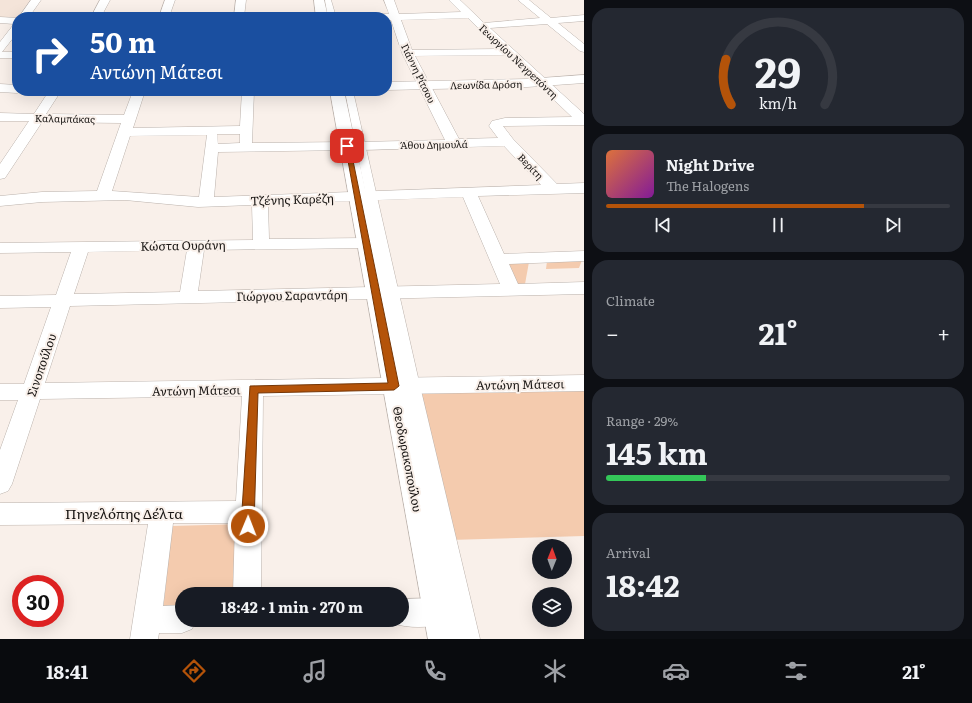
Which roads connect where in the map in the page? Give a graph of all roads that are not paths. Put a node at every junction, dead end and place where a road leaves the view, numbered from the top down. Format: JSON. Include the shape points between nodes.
{"nodes":[{"id":1,"x":36,"y":0,"type":"edge"},
{"id":2,"x":105,"y":0,"type":"edge"},
{"id":3,"x":170,"y":0,"type":"edge"},
{"id":4,"x":241,"y":0,"type":"edge"},
{"id":5,"x":319,"y":0,"type":"edge"},
{"id":6,"x":328,"y":0,"type":"edge"},
{"id":7,"x":389,"y":0,"type":"edge"},
{"id":8,"x":454,"y":0,"type":"edge"},
{"id":9,"x":523,"y":0,"type":"edge"},
{"id":10,"x":28,"y":12,"type":"edge"},
{"id":11,"x":99,"y":12,"type":"edge"},
{"id":12,"x":166,"y":12,"type":"edge"},
{"id":13,"x":240,"y":12,"type":"edge"},
{"id":14,"x":321,"y":12,"type":"edge"},
{"id":15,"x":331,"y":12,"type":"edge"},
{"id":16,"x":470,"y":15,"type":"junction"},
{"id":17,"x":395,"y":17,"type":"junction"},
{"id":18,"x":584,"y":18,"type":"edge"},
{"id":19,"x":0,"y":20,"type":"edge"},
{"id":20,"x":12,"y":21,"type":"edge"},
{"id":21,"x":548,"y":21,"type":"junction"},
{"id":22,"x":481,"y":26,"type":"junction"},
{"id":23,"x":12,"y":33,"type":"edge"},
{"id":24,"x":399,"y":41,"type":"junction"},
{"id":25,"x":418,"y":41,"type":"dead end"},
{"id":26,"x":451,"y":41,"type":"dead end"},
{"id":27,"x":583,"y":47,"type":"edge"},
{"id":28,"x":0,"y":49,"type":"edge"},
{"id":29,"x":460,"y":52,"type":"junction"},
{"id":30,"x":508,"y":52,"type":"junction"},
{"id":31,"x":408,"y":53,"type":"junction"},
{"id":32,"x":0,"y":55,"type":"edge"},
{"id":33,"x":12,"y":55,"type":"edge"},
{"id":34,"x":584,"y":79,"type":"edge"},
{"id":35,"x":541,"y":83,"type":"junction"},
{"id":36,"x":392,"y":86,"type":"edge"},
{"id":37,"x":424,"y":86,"type":"junction"},
{"id":38,"x":0,"y":88,"type":"edge"},
{"id":39,"x":12,"y":89,"type":"edge"},
{"id":40,"x":52,"y":96,"type":"edge"},
{"id":41,"x":137,"y":96,"type":"edge"},
{"id":42,"x":248,"y":96,"type":"edge"},
{"id":43,"x":339,"y":96,"type":"edge"},
{"id":44,"x":350,"y":96,"type":"edge"},
{"id":45,"x":0,"y":117,"type":"edge"},
{"id":46,"x":38,"y":117,"type":"junction"},
{"id":47,"x":584,"y":121,"type":"edge"},
{"id":48,"x":127,"y":126,"type":"junction"},
{"id":49,"x":246,"y":130,"type":"junction"},
{"id":50,"x":212,"y":131,"type":"junction"},
{"id":51,"x":508,"y":142,"type":"junction"},
{"id":52,"x":454,"y":144,"type":"junction"},
{"id":53,"x":354,"y":146,"type":"junction"},
{"id":54,"x":211,"y":148,"type":"junction"},
{"id":55,"x":245,"y":148,"type":"junction"},
{"id":56,"x":0,"y":175,"type":"edge"},
{"id":57,"x":584,"y":188,"type":"edge"},
{"id":58,"x":554,"y":190,"type":"junction"},
{"id":59,"x":469,"y":193,"type":"junction"},
{"id":60,"x":103,"y":195,"type":"junction"},
{"id":61,"x":364,"y":196,"type":"junction"},
{"id":62,"x":260,"y":200,"type":"junction"},
{"id":63,"x":0,"y":201,"type":"edge"},
{"id":64,"x":206,"y":202,"type":"junction"},
{"id":65,"x":366,"y":243,"type":"junction"},
{"id":66,"x":261,"y":244,"type":"junction"},
{"id":67,"x":196,"y":245,"type":"junction"},
{"id":68,"x":81,"y":247,"type":"junction"},
{"id":69,"x":0,"y":248,"type":"edge"},
{"id":70,"x":584,"y":256,"type":"edge"},
{"id":71,"x":498,"y":259,"type":"junction"},
{"id":72,"x":584,"y":288,"type":"edge"},
{"id":73,"x":511,"y":289,"type":"junction"},
{"id":74,"x":384,"y":293,"type":"junction"},
{"id":75,"x":188,"y":298,"type":"junction"},
{"id":76,"x":63,"y":301,"type":"junction"},
{"id":77,"x":0,"y":302,"type":"edge"},
{"id":78,"x":584,"y":383,"type":"edge"},
{"id":79,"x":403,"y":386,"type":"junction"},
{"id":80,"x":253,"y":389,"type":"junction"},
{"id":81,"x":0,"y":392,"type":"edge"},
{"id":82,"x":32,"y":392,"type":"junction"},
{"id":83,"x":0,"y":484,"type":"edge"},
{"id":84,"x":248,"y":512,"type":"junction"},
{"id":85,"x":162,"y":513,"type":"junction"},
{"id":86,"x":0,"y":514,"type":"edge"},
{"id":87,"x":247,"y":587,"type":"edge"},
{"id":88,"x":439,"y":612,"type":"junction"},
{"id":89,"x":409,"y":613,"type":"edge"},
{"id":90,"x":175,"y":621,"type":"edge"},
{"id":91,"x":145,"y":629,"type":"edge"},
{"id":92,"x":444,"y":639,"type":"edge"},
{"id":93,"x":469,"y":639,"type":"edge"}],
"edges":[{"from":1,"to":10,"type":"street"},
{"from":2,"to":11,"type":"street"},
{"from":3,"to":12,"type":"street"},
{"from":4,"to":13,"type":"street"},
{"from":5,"to":14,"type":"street"},
{"from":6,"to":15,"type":"street"},
{"from":7,"to":17,"type":"street","name":"Γιάννη Ρίτσου"},
{"from":8,"to":16,"type":"street","name":"Γεωργίου Νεγρεπόντη"},
{"from":9,"to":21,"type":"street"},
{"from":16,"to":17,"type":"street"},
{"from":16,"to":22,"type":"street","name":"Γεωργίου Νεγρεπόντη"},
{"from":17,"to":24,"type":"street","name":"Γιάννη Ρίτσου"},
{"from":18,"to":21,"type":"street"},
{"from":19,"to":20,"type":"street"},
{"from":21,"to":22,"type":"street"},
{"from":21,"to":27,"type":"street"},
{"from":22,"to":30,"type":"street","name":"Γεωργίου Νεγρεπόντη"},
{"from":23,"to":28,"type":"street"},
{"from":24,"to":25,"type":"street"},
{"from":24,"to":31,"type":"street","name":"Γιάννη Ρίτσου"},
{"from":26,"to":29,"type":"street"},
{"from":29,"to":30,"type":"street"},
{"from":29,"to":31,"type":"street"},
{"from":30,"to":35,"type":"street","name":"Γεωργίου Νεγρεπόντη"},
{"from":31,"to":37,"type":"street","name":"Γιάννη Ρίτσου"},
{"from":32,"to":33,"type":"street"},
{"from":34,"to":35,"type":"street","name":"Λεωνίδα Δρόση"},
{"from":35,"to":37,"type":"street","name":"Λεωνίδα Δρόση"},
{"from":35,"to":47,"type":"street","name":"Γεωργίου Νεγρεπόντη"},
{"from":36,"to":37,"type":"street","name":"Λεωνίδα Δρόση"},
{"from":37,"to":52,"type":"street","name":"Γιάννη Ρίτσου"},
{"from":38,"to":39,"type":"street"},
{"from":40,"to":46,"type":"street"},
{"from":41,"to":48,"type":"street"},
{"from":42,"to":49,"type":"street"},
{"from":43,"to":53,"type":"street","name":"Θεοδωρακοπούλου"},
{"from":44,"to":53,"type":"street"},
{"from":45,"to":46,"type":"street","name":"Καλαμπάκας"},
{"from":46,"to":48,"type":"street","name":"Καλαμπάκας"},
{"from":46,"to":56,"type":"street"},
{"from":47,"to":51,"type":"street","name":"Βερίτη","via":[[497,124],[497,128]]},
{"from":48,"to":50,"type":"street"},
{"from":48,"to":60,"type":"street"},
{"from":49,"to":50,"type":"street"},
{"from":49,"to":55,"type":"street"},
{"from":50,"to":54,"type":"street"},
{"from":51,"to":52,"type":"street","name":"Άθου Δημουλά"},
{"from":51,"to":58,"type":"street","name":"Βερίτη"},
{"from":52,"to":53,"type":"street","name":"Άθου Δημουλά"},
{"from":53,"to":55,"type":"street","name":"Άθου Δημουλά"},
{"from":53,"to":61,"type":"street","name":"Θεοδωρακοπούλου"},
{"from":54,"to":55,"type":"street","name":"Άθου Δημουλά"},
{"from":54,"to":64,"type":"street"},
{"from":57,"to":58,"type":"street","name":"Τζένης Καρέζη"},
{"from":58,"to":59,"type":"street","name":"Τζένης Καρέζη"},
{"from":59,"to":61,"type":"street","name":"Τζένης Καρέζη"},
{"from":59,"to":71,"type":"street"},
{"from":60,"to":63,"type":"street","name":"Τζένης Καρέζη"},
{"from":60,"to":64,"type":"street","name":"Τζένης Καρέζη","via":[[134,195]]},
{"from":61,"to":62,"type":"street","name":"Τζένης Καρέζη"},
{"from":61,"to":65,"type":"street","name":"Θεοδωρακοπούλου"},
{"from":61,"to":74,"type":"street"},
{"from":62,"to":64,"type":"street","name":"Τζένης Καρέζη"},
{"from":62,"to":66,"type":"street"},
{"from":65,"to":66,"type":"street","name":"Κώστα Ουράνη"},
{"from":65,"to":74,"type":"street","name":"Θεοδωρακοπούλου"},
{"from":66,"to":67,"type":"street","name":"Κώστα Ουράνη"},
{"from":67,"to":68,"type":"street","name":"Κώστα Ουράνη"},
{"from":67,"to":75,"type":"street"},
{"from":68,"to":69,"type":"street","name":"Κώστα Ουράνη"},
{"from":68,"to":76,"type":"street","name":"Σινοπούλου"},
{"from":70,"to":71,"type":"street"},
{"from":71,"to":73,"type":"street"},
{"from":72,"to":73,"type":"street","name":"Γιώργου Σαραντάρη"},
{"from":73,"to":74,"type":"street","name":"Γιώργου Σαραντάρη"},
{"from":74,"to":75,"type":"street","name":"Γιώργου Σαραντάρη"},
{"from":74,"to":79,"type":"street","name":"Θεοδωρακοπούλου"},
{"from":75,"to":76,"type":"street","name":"Γιώργου Σαραντάρη"},
{"from":76,"to":77,"type":"street","name":"Γιώργου Σαραντάρη"},
{"from":76,"to":82,"type":"street","name":"Σινοπούλου"},
{"from":78,"to":79,"type":"street","name":"Αντώνη Μάτεσι"},
{"from":79,"to":80,"type":"street","name":"Αντώνη Μάτεσι"},
{"from":79,"to":88,"type":"street","name":"Θεοδωρακοπούλου"},
{"from":79,"to":93,"type":"street"},
{"from":80,"to":82,"type":"street","name":"Αντώνη Μάτεσι"},
{"from":80,"to":84,"type":"street"},
{"from":81,"to":82,"type":"street","name":"Αντώνη Μάτεσι"},
{"from":82,"to":83,"type":"street","name":"Σινοπούλου"},
{"from":84,"to":85,"type":"street","name":"Πηνελόπης Δέλτα"},
{"from":84,"to":87,"type":"street"},
{"from":85,"to":86,"type":"street","name":"Πηνελόπης Δέλτα"},
{"from":85,"to":91,"type":"street"},
{"from":88,"to":89,"type":"street"},
{"from":88,"to":92,"type":"street","name":"Θεοδωρακοπούλου"},
{"from":90,"to":91,"type":"street"}]}
